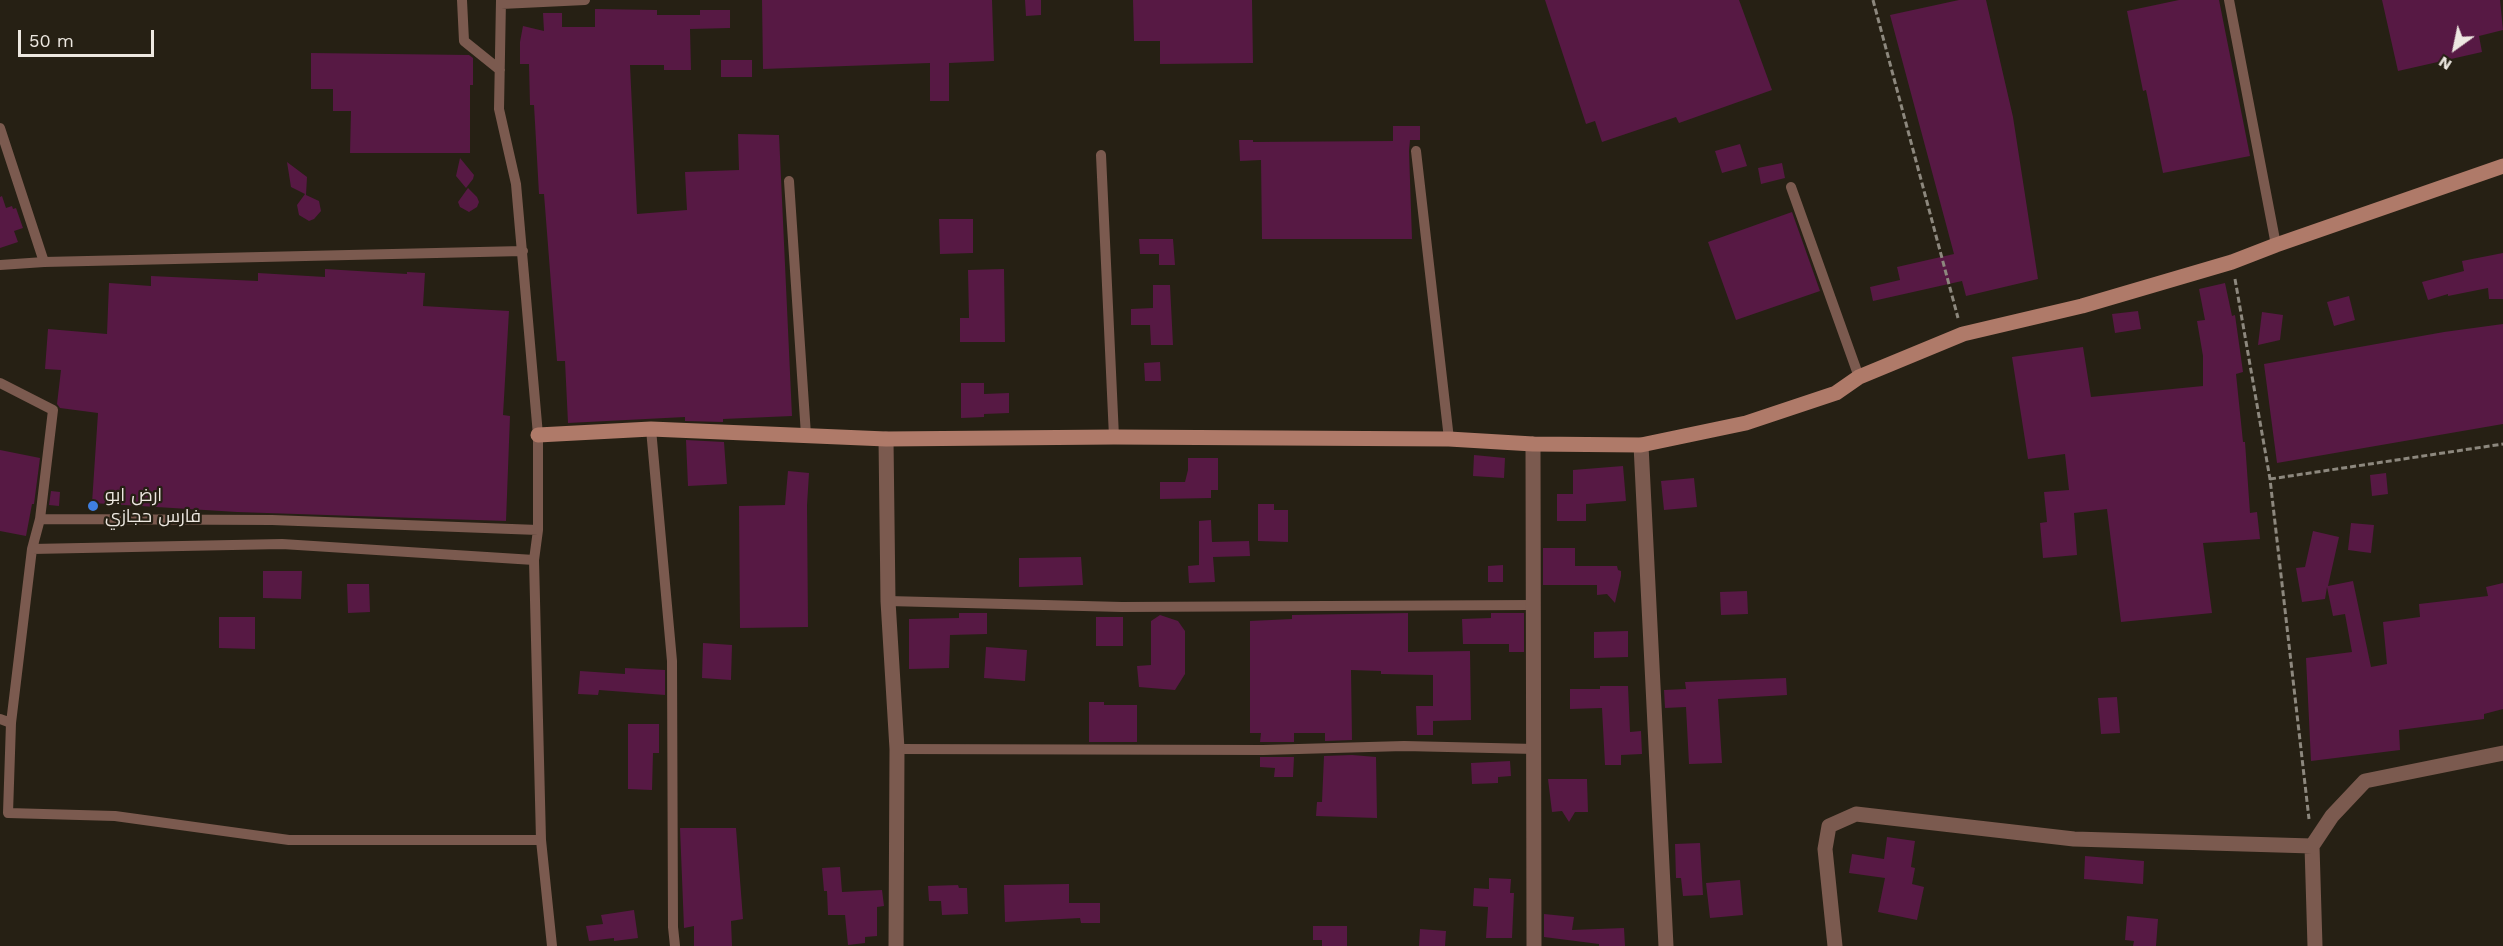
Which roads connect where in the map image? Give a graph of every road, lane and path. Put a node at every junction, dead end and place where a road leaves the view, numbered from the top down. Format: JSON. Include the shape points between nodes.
{"nodes":[{"id":1,"x":462,"y":0,"type":"edge"},
{"id":2,"x":585,"y":0,"type":"edge"},
{"id":3,"x":1873,"y":0,"type":"edge"},
{"id":4,"x":2229,"y":0,"type":"edge"},
{"id":5,"x":501,"y":2,"type":"edge"},
{"id":6,"x":500,"y":70,"type":"junction"},
{"id":7,"x":0,"y":128,"type":"edge"},
{"id":8,"x":1416,"y":151,"type":"dead end"},
{"id":9,"x":1101,"y":155,"type":"dead end"},
{"id":10,"x":2503,"y":166,"type":"edge"},
{"id":11,"x":789,"y":181,"type":"dead end"},
{"id":12,"x":1791,"y":187,"type":"dead end"},
{"id":13,"x":2276,"y":245,"type":"junction"},
{"id":14,"x":523,"y":251,"type":"junction"},
{"id":15,"x":44,"y":262,"type":"junction"},
{"id":16,"x":2232,"y":262,"type":"junction"},
{"id":17,"x":0,"y":265,"type":"edge"},
{"id":18,"x":1963,"y":334,"type":"junction"},
{"id":19,"x":1859,"y":377,"type":"junction"},
{"id":20,"x":0,"y":383,"type":"edge"},
{"id":21,"x":651,"y":429,"type":"junction"},
{"id":22,"x":538,"y":435,"type":"junction"},
{"id":23,"x":806,"y":435,"type":"junction"},
{"id":24,"x":1114,"y":437,"type":"junction"},
{"id":25,"x":886,"y":439,"type":"junction"},
{"id":26,"x":1449,"y":439,"type":"junction"},
{"id":27,"x":1533,"y":444,"type":"junction"},
{"id":28,"x":2503,"y":444,"type":"edge"},
{"id":29,"x":1641,"y":445,"type":"junction"},
{"id":30,"x":2270,"y":479,"type":"junction"},
{"id":31,"x":40,"y":519,"type":"junction"},
{"id":32,"x":538,"y":530,"type":"junction"},
{"id":33,"x":32,"y":549,"type":"junction"},
{"id":34,"x":534,"y":560,"type":"junction"},
{"id":35,"x":888,"y":601,"type":"junction"},
{"id":36,"x":1533,"y":605,"type":"junction"},
{"id":37,"x":0,"y":719,"type":"edge"},
{"id":38,"x":11,"y":723,"type":"junction"},
{"id":39,"x":897,"y":748,"type":"junction"},
{"id":40,"x":1535,"y":749,"type":"junction"},
{"id":41,"x":2503,"y":753,"type":"edge"},
{"id":42,"x":4,"y":813,"type":"edge"},
{"id":43,"x":541,"y":840,"type":"junction"},
{"id":44,"x":2312,"y":846,"type":"junction"},
{"id":45,"x":552,"y":946,"type":"edge"},
{"id":46,"x":675,"y":946,"type":"edge"},
{"id":47,"x":896,"y":946,"type":"edge"},
{"id":48,"x":1534,"y":946,"type":"edge"},
{"id":49,"x":1666,"y":946,"type":"edge"},
{"id":50,"x":1835,"y":946,"type":"edge"},
{"id":51,"x":2315,"y":946,"type":"edge"}],
"edges":[{"from":1,"to":6,"type":"lane","via":[[464,41]]},
{"from":2,"to":5,"type":"lane"},
{"from":3,"to":18,"type":"path"},
{"from":4,"to":13,"type":"lane"},
{"from":5,"to":6,"type":"lane"},
{"from":6,"to":14,"type":"lane","via":[[499,109],[516,184]]},
{"from":7,"to":15,"type":"lane"},
{"from":8,"to":26,"type":"lane"},
{"from":9,"to":24,"type":"lane"},
{"from":10,"to":13,"type":"street"},
{"from":11,"to":23,"type":"lane"},
{"from":12,"to":19,"type":"lane"},
{"from":13,"to":16,"type":"street"},
{"from":14,"to":15,"type":"lane"},
{"from":14,"to":22,"type":"lane"},
{"from":15,"to":17,"type":"lane"},
{"from":16,"to":18,"type":"street","via":[[2082,306]]},
{"from":16,"to":30,"type":"path"},
{"from":18,"to":19,"type":"street"},
{"from":19,"to":29,"type":"street","via":[[1836,393],[1746,423]]},
{"from":20,"to":31,"type":"lane","via":[[53,410]]},
{"from":21,"to":22,"type":"street"},
{"from":21,"to":23,"type":"street"},
{"from":21,"to":46,"type":"lane","via":[[672,661]]},
{"from":22,"to":32,"type":"lane"},
{"from":23,"to":25,"type":"street"},
{"from":24,"to":25,"type":"street"},
{"from":24,"to":26,"type":"street"},
{"from":25,"to":35,"type":"street"},
{"from":26,"to":27,"type":"street"},
{"from":27,"to":29,"type":"street"},
{"from":27,"to":36,"type":"street"},
{"from":28,"to":30,"type":"path"},
{"from":29,"to":49,"type":"street"},
{"from":30,"to":44,"type":"path"},
{"from":31,"to":32,"type":"lane","via":[[272,520]]},
{"from":31,"to":33,"type":"lane"},
{"from":32,"to":34,"type":"lane"},
{"from":33,"to":34,"type":"lane","via":[[282,544]]},
{"from":33,"to":38,"type":"lane"},
{"from":34,"to":43,"type":"lane"},
{"from":35,"to":36,"type":"lane","via":[[1122,608]]},
{"from":35,"to":39,"type":"street"},
{"from":36,"to":40,"type":"street"},
{"from":37,"to":38,"type":"lane"},
{"from":38,"to":42,"type":"lane"},
{"from":39,"to":40,"type":"lane"},
{"from":39,"to":47,"type":"street"},
{"from":40,"to":48,"type":"street"},
{"from":41,"to":44,"type":"street","via":[[2365,781],[2332,816]]},
{"from":42,"to":43,"type":"lane","via":[[115,816],[289,840]]},
{"from":43,"to":45,"type":"lane"},
{"from":44,"to":50,"type":"street","via":[[2074,839],[1856,814],[1829,826],[1825,849]]},
{"from":44,"to":51,"type":"street"}]}
